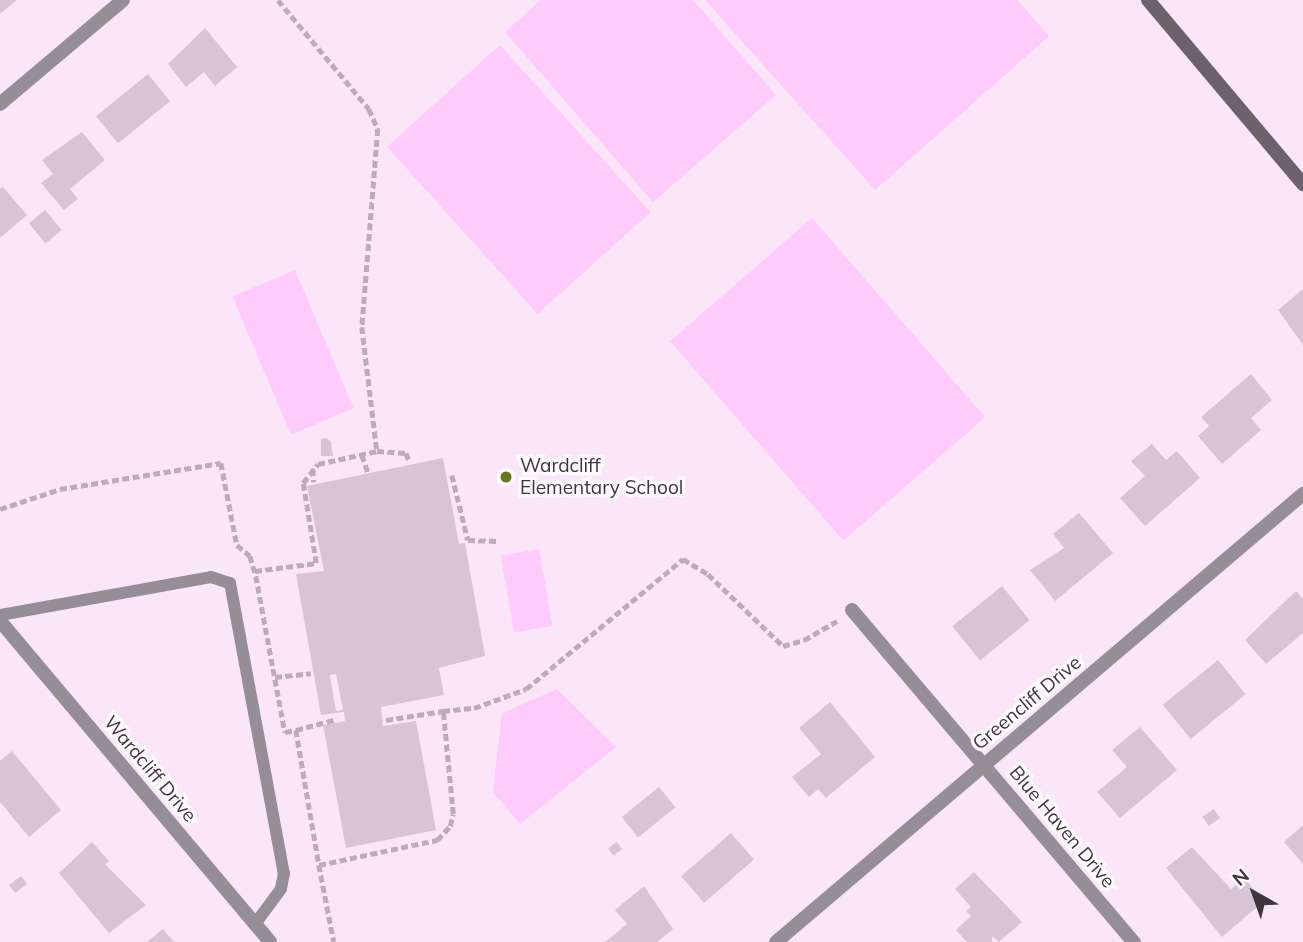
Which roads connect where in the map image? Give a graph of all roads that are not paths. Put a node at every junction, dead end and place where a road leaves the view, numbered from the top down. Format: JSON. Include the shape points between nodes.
{"nodes":[{"id":1,"x":123,"y":0,"type":"edge"},
{"id":2,"x":1147,"y":0,"type":"edge"},
{"id":3,"x":0,"y":104,"type":"edge"},
{"id":4,"x":1303,"y":184,"type":"edge"},
{"id":5,"x":1303,"y":494,"type":"edge"},
{"id":6,"x":852,"y":610,"type":"road end"},
{"id":7,"x":0,"y":615,"type":"edge"},
{"id":8,"x":0,"y":621,"type":"edge"},
{"id":9,"x":983,"y":765,"type":"junction"},
{"id":10,"x":255,"y":924,"type":"junction"},
{"id":11,"x":270,"y":942,"type":"edge"},
{"id":12,"x":776,"y":942,"type":"edge"},
{"id":13,"x":1134,"y":942,"type":"edge"}],
"edges":[{"from":1,"to":3,"type":"street"},
{"from":2,"to":4,"type":"street"},
{"from":5,"to":9,"type":"street","name":"Greencliff Drive"},
{"from":6,"to":9,"type":"street","name":"Blue Haven Drive"},
{"from":7,"to":10,"type":"lane","via":[[211,577],[230,583],[284,873],[281,889]]},
{"from":8,"to":10,"type":"street","name":"Wardcliff Drive"},
{"from":9,"to":12,"type":"street","name":"Greencliff Drive"},
{"from":9,"to":13,"type":"street","name":"Blue Haven Drive"},
{"from":10,"to":11,"type":"street","name":"Wardcliff Drive"}]}
